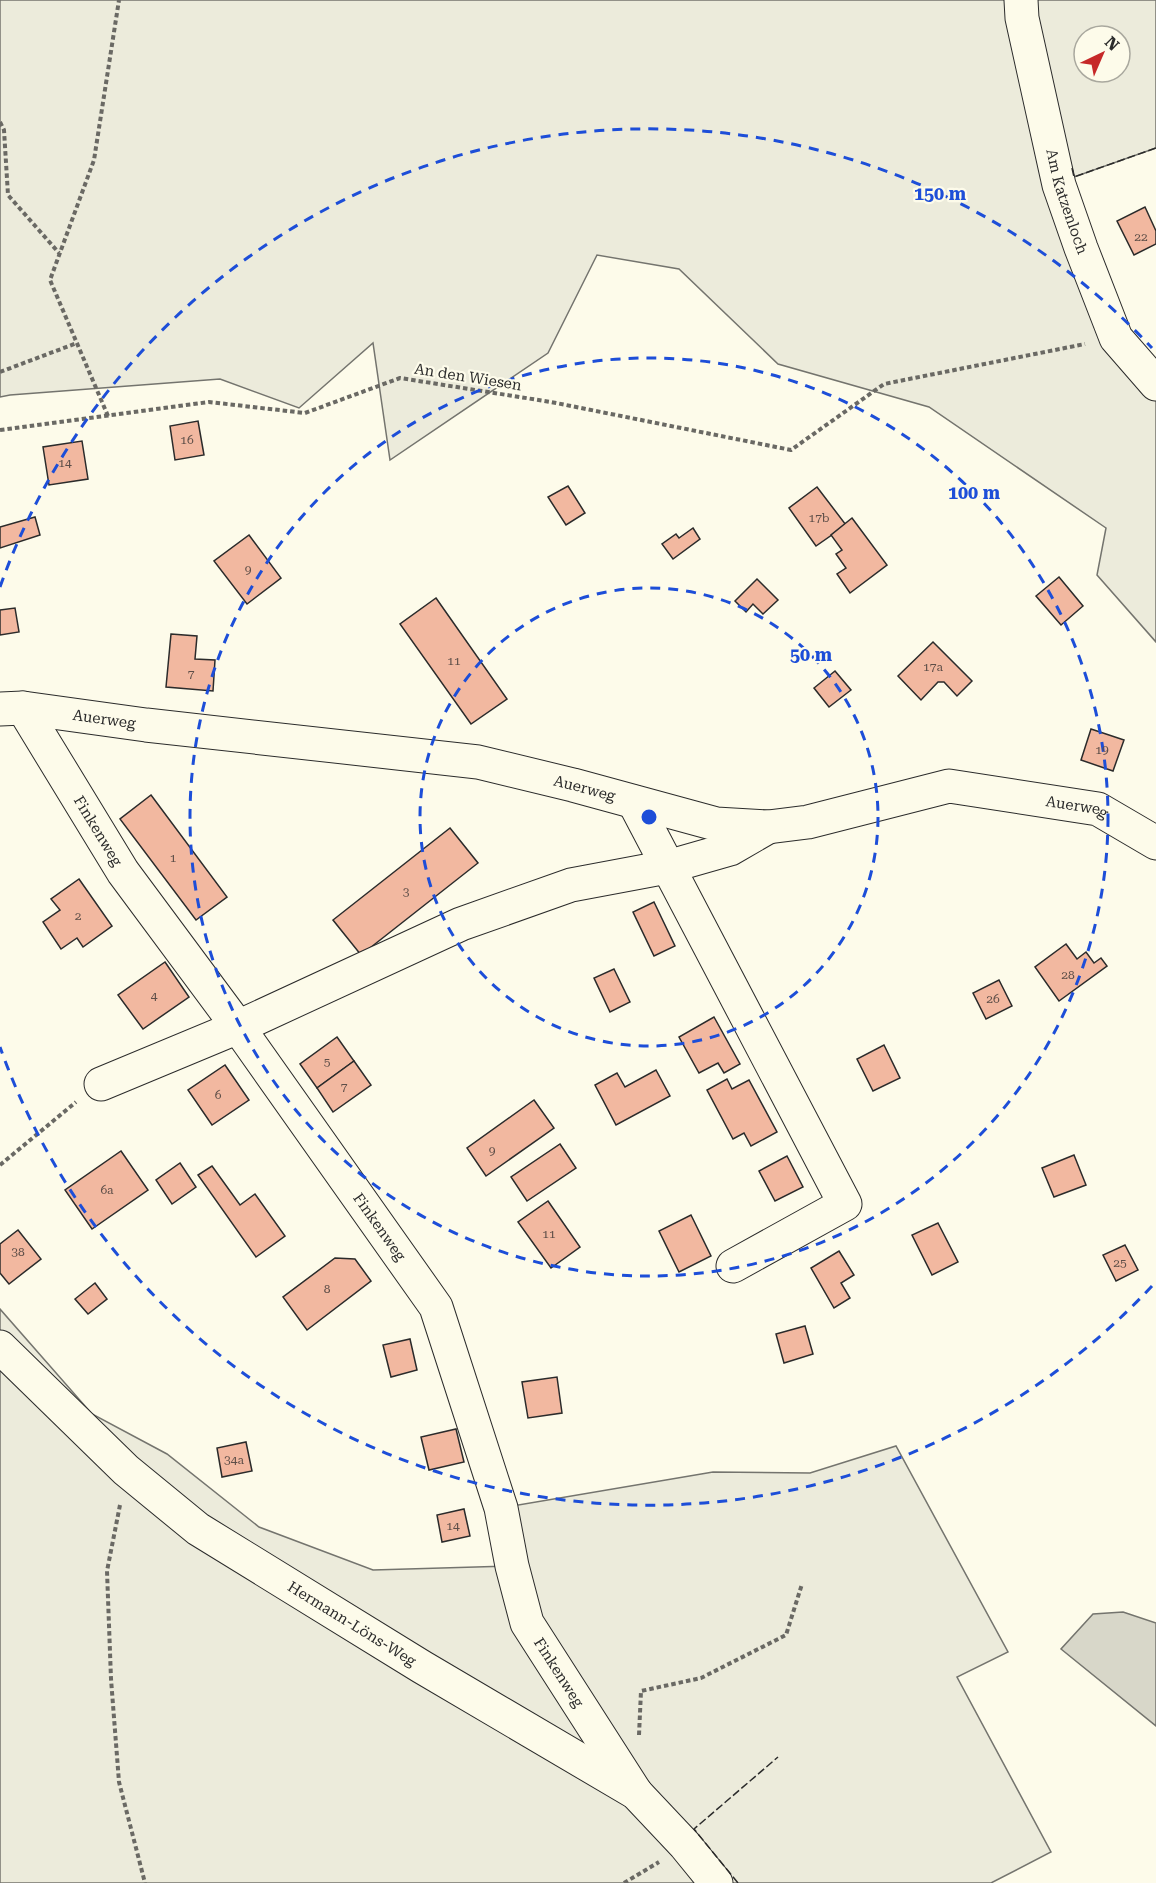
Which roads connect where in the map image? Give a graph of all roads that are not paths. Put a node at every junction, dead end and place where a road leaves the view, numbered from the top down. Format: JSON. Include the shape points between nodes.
{"nodes":[{"id":1,"x":1021,"y":0,"type":"edge"},
{"id":2,"x":1156,"y":384,"type":"edge"},
{"id":3,"x":12,"y":708,"type":"edge"},
{"id":4,"x":634,"y":802,"type":"junction"},
{"id":5,"x":768,"y":827,"type":"junction"},
{"id":6,"x":1156,"y":843,"type":"edge"},
{"id":7,"x":667,"y":867,"type":"junction"},
{"id":8,"x":238,"y":1027,"type":"junction"},
{"id":9,"x":101,"y":1084,"type":"road end"},
{"id":10,"x":734,"y":1266,"type":"dead end"},
{"id":11,"x":0,"y":1347,"type":"edge"},
{"id":12,"x":636,"y":1793,"type":"junction"},
{"id":13,"x":716,"y":1883,"type":"edge"}],
"edges":[{"from":1,"to":2,"type":"street","name":"Am Katzenloch","via":[[1059,185],[1081,248],[1116,338]]},
{"from":3,"to":4,"type":"street","name":"Auerweg","via":[[478,762]]},
{"from":3,"to":8,"type":"street","name":"Finkenweg","via":[[123,872]]},
{"from":4,"to":5,"type":"street","name":"Auerweg","via":[[716,824]]},
{"from":4,"to":7,"type":"street"},
{"from":5,"to":6,"type":"street","name":"Auerweg","via":[[808,822],[950,786],[1098,809]]},
{"from":5,"to":7,"type":"street","via":[[730,849]]},
{"from":7,"to":8,"type":"street","via":[[571,885],[461,924]]},
{"from":7,"to":10,"type":"street","via":[[845,1204]]},
{"from":8,"to":9,"type":"street"},
{"from":8,"to":12,"type":"street","name":"Finkenweg","via":[[436,1307],[501,1508],[527,1623]]},
{"from":11,"to":12,"type":"street","name":"Hermann-Löns-Weg","via":[[126,1470],[198,1529]]},
{"from":12,"to":13,"type":"street","name":"Hermann-Löns-Weg"}]}
